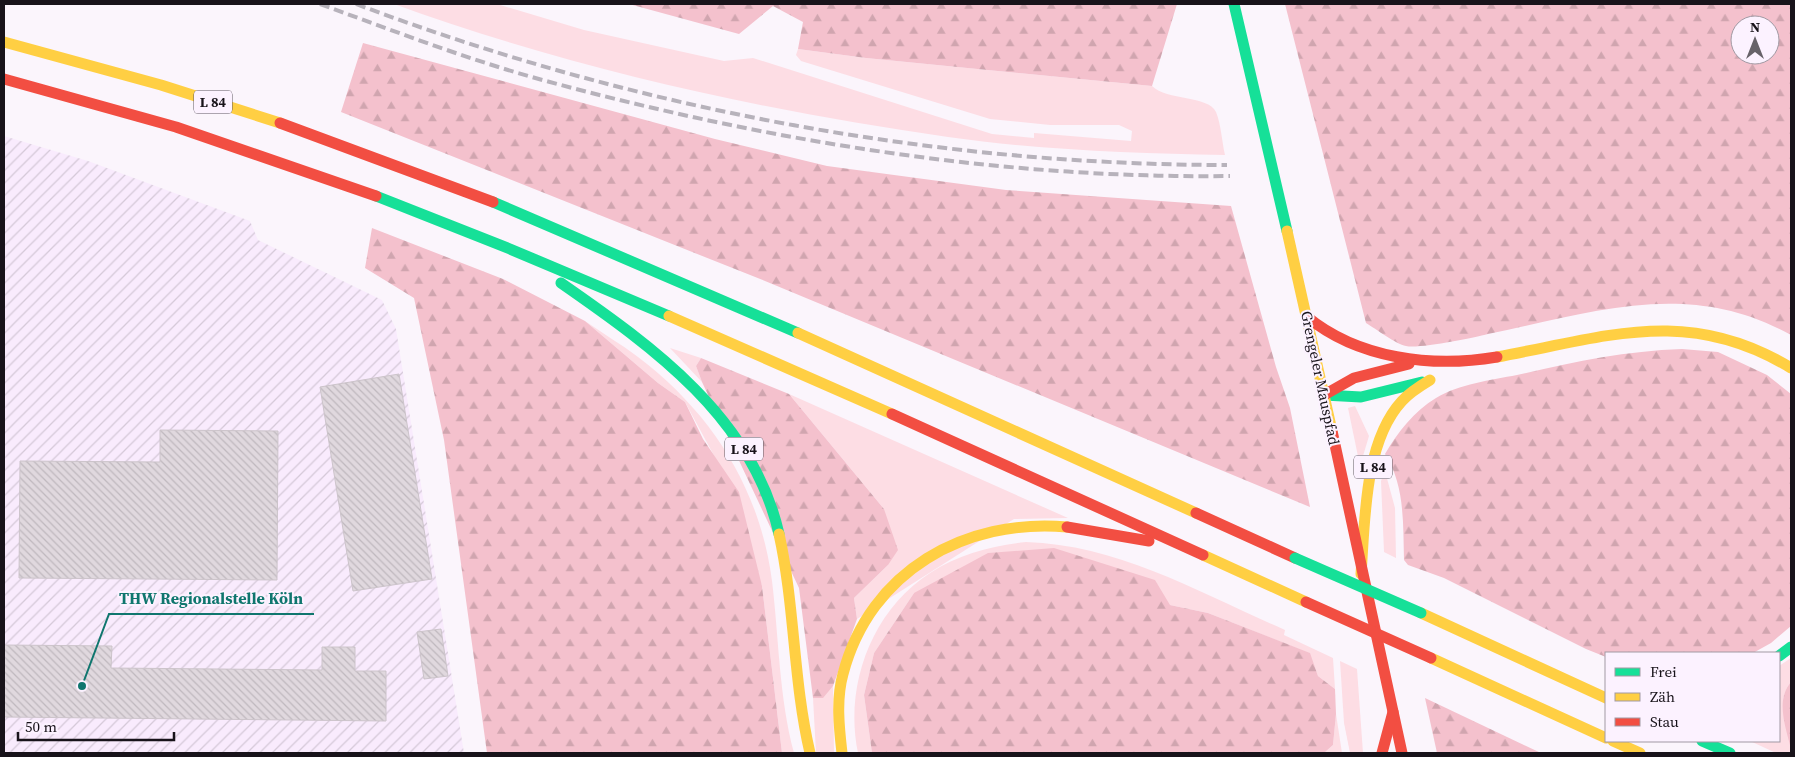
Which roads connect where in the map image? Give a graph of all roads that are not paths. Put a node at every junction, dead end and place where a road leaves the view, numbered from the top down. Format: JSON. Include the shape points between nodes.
{"nodes":[{"id":1,"x":1234,"y":4,"type":"edge"},
{"id":2,"x":4,"y":42,"type":"edge"},
{"id":3,"x":4,"y":79,"type":"edge"},
{"id":4,"x":508,"y":246,"type":"junction"},
{"id":5,"x":1306,"y":316,"type":"junction"},
{"id":6,"x":1474,"y":361,"type":"junction"},
{"id":7,"x":1423,"y":362,"type":"junction"},
{"id":8,"x":1791,"y":368,"type":"edge"},
{"id":9,"x":1439,"y":376,"type":"junction"},
{"id":10,"x":1324,"y":395,"type":"junction"},
{"id":11,"x":1182,"y":546,"type":"junction"},
{"id":12,"x":1361,"y":574,"type":"junction"},
{"id":13,"x":1791,"y":647,"type":"edge"},
{"id":14,"x":1780,"y":655,"type":"edge"},
{"id":15,"x":1540,"y":669,"type":"junction"},
{"id":16,"x":1587,"y":676,"type":"dead end"},
{"id":17,"x":1605,"y":698,"type":"edge"},
{"id":18,"x":1393,"y":712,"type":"junction"},
{"id":19,"x":1605,"y":738,"type":"edge"},
{"id":20,"x":1615,"y":742,"type":"edge"},
{"id":21,"x":1704,"y":742,"type":"edge"},
{"id":22,"x":810,"y":753,"type":"edge"},
{"id":23,"x":842,"y":753,"type":"edge"},
{"id":24,"x":1382,"y":753,"type":"edge"},
{"id":25,"x":1402,"y":753,"type":"edge"},
{"id":26,"x":1640,"y":753,"type":"edge"},
{"id":27,"x":1730,"y":753,"type":"edge"}],
"edges":[{"from":1,"to":5,"type":"main road","name":"Grengeler Mauspfad"},
{"from":2,"to":15,"type":"main road","number":"L 84","bridge":true,"via":[[271,119],[419,173],[554,228],[783,327]]},
{"from":3,"to":4,"type":"main road","number":"L 84","via":[[253,151]]},
{"from":4,"to":11,"type":"main road","number":"L 84"},
{"from":4,"to":22,"type":"main road","number":"L 84","via":[[613,318],[678,369],[730,426],[749,456],[764,488],[782,546],[799,702]]},
{"from":5,"to":7,"type":"main road","number":"L 84","via":[[1328,332],[1360,347]]},
{"from":5,"to":10,"type":"main road","name":"Grengeler Mauspfad"},
{"from":6,"to":7,"type":"main road","number":"L 84"},
{"from":6,"to":8,"type":"main road","number":"L 84","via":[[1664,330],[1725,337],[1763,352]]},
{"from":6,"to":9,"type":"main road","number":"L 84"},
{"from":7,"to":10,"type":"main road","number":"L 84","via":[[1362,373],[1343,381]]},
{"from":9,"to":10,"type":"main road","number":"L 84","via":[[1358,397]]},
{"from":9,"to":12,"type":"main road","number":"L 84","via":[[1403,400],[1383,432],[1371,476]]},
{"from":10,"to":12,"type":"main road","name":"Grengeler Mauspfad"},
{"from":11,"to":19,"type":"main road","number":"L 84","bridge":true},
{"from":11,"to":23,"type":"main road","number":"L 84","via":[[1064,528],[1022,526],[986,532],[944,547],[906,571],[882,596],[864,622],[848,655],[843,676],[839,726]]},
{"from":12,"to":18,"type":"main road","name":"Grengeler Mauspfad"},
{"from":13,"to":14,"type":"main road"},
{"from":15,"to":16,"type":"main road","number":"L 84"},
{"from":15,"to":17,"type":"main road","number":"L 84"},
{"from":18,"to":24,"type":"main road"},
{"from":18,"to":25,"type":"main road","name":"Grengeler Mauspfad"},
{"from":20,"to":26,"type":"main road"},
{"from":21,"to":27,"type":"main road"}]}
